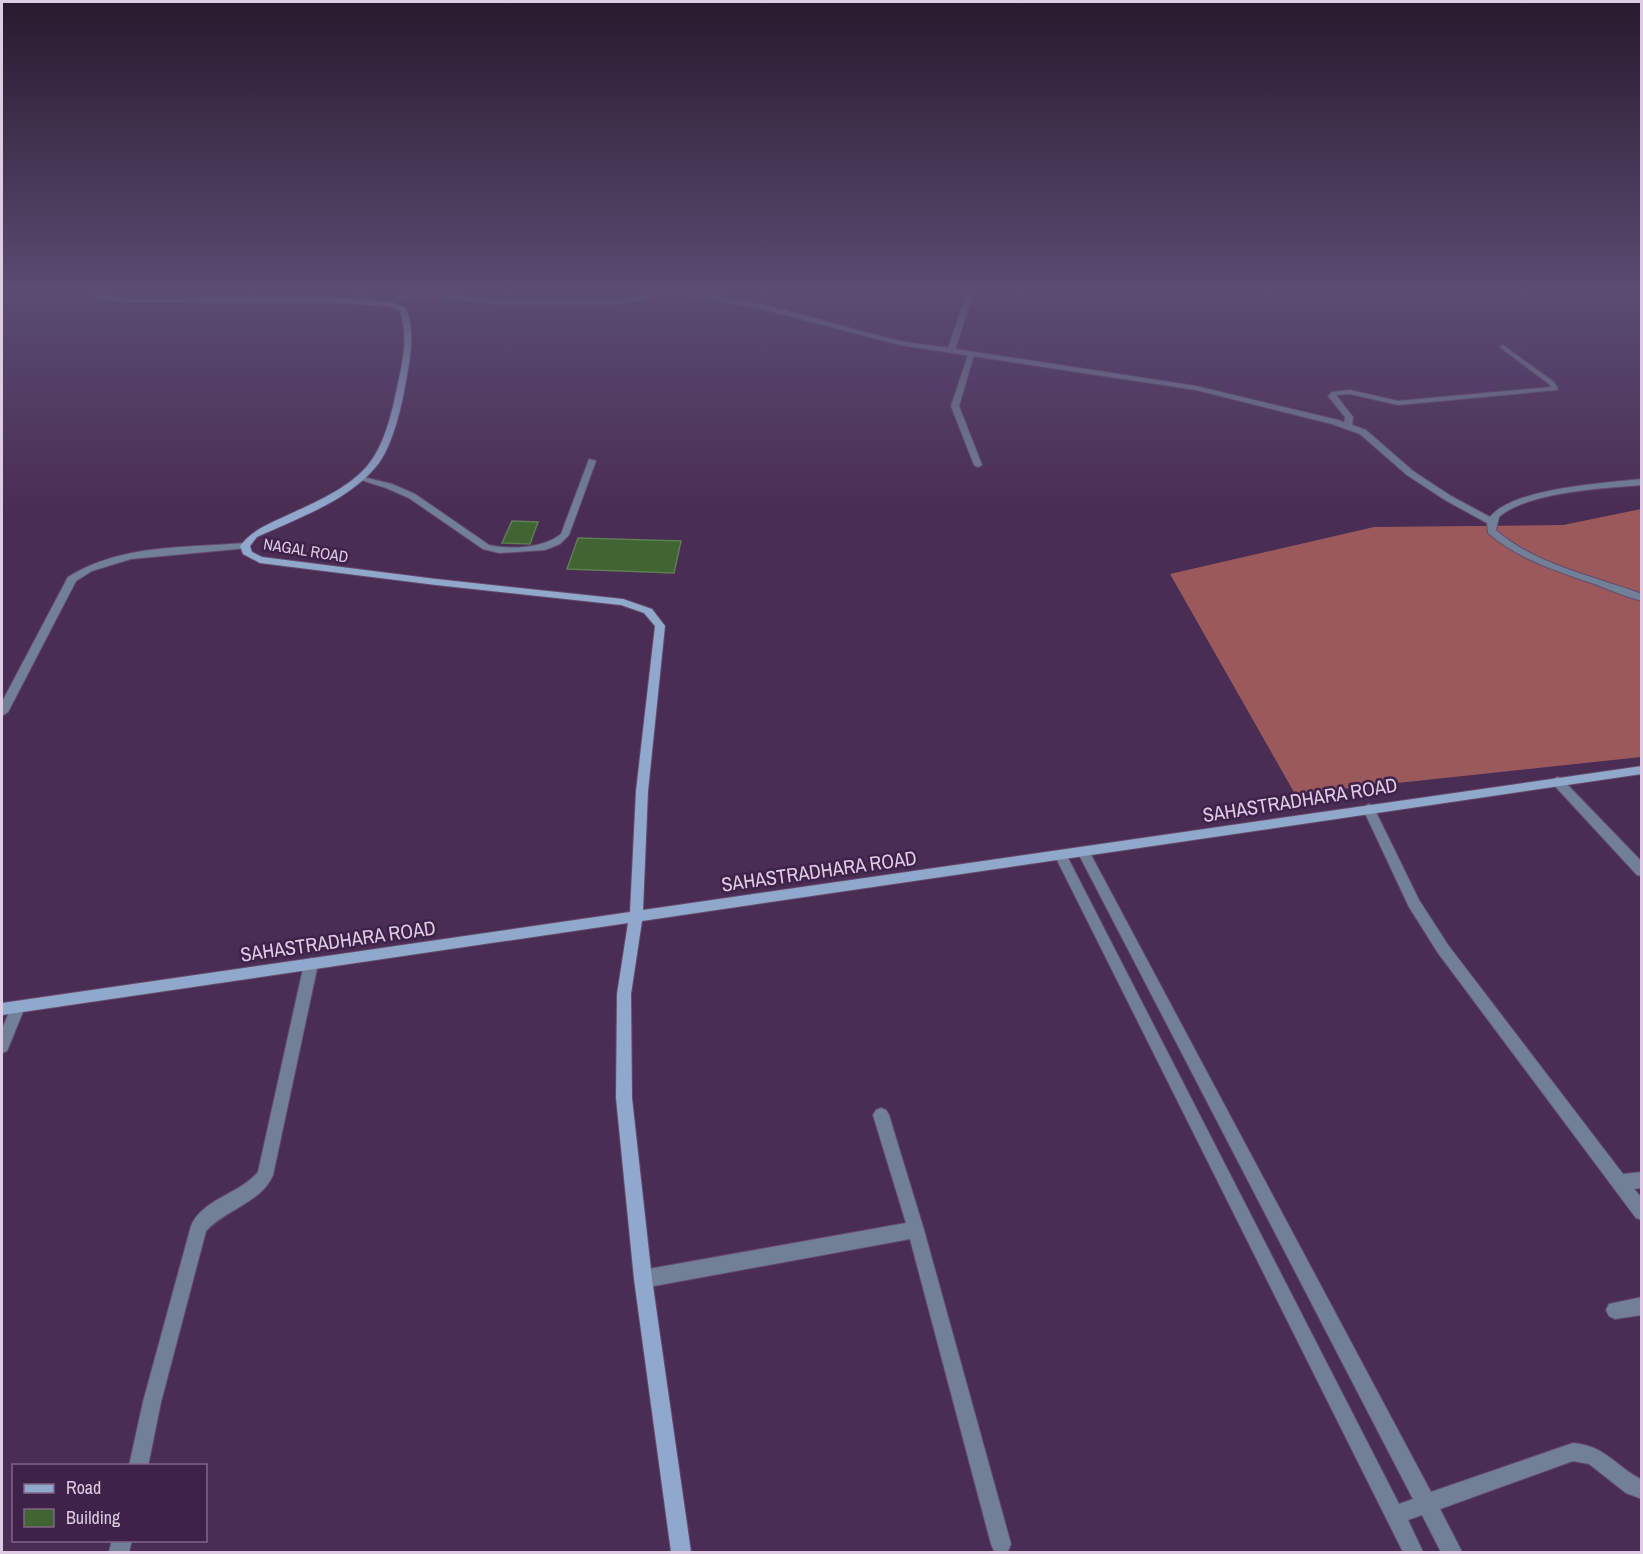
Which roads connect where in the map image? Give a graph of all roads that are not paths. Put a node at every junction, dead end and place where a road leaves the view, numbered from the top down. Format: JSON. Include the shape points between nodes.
{"nodes":[{"id":1,"x":404,"y":365,"type":"edge"},
{"id":2,"x":968,"y":365,"type":"edge"},
{"id":3,"x":1046,"y":365,"type":"edge"},
{"id":4,"x":1527,"y":365,"type":"edge"},
{"id":5,"x":1348,"y":426,"type":"junction"},
{"id":6,"x":592,"y":461,"type":"dead end"},
{"id":7,"x":978,"y":465,"type":"dead end"},
{"id":8,"x":359,"y":478,"type":"junction"},
{"id":9,"x":1641,"y":482,"type":"edge"},
{"id":10,"x":1491,"y":521,"type":"junction"},
{"id":11,"x":245,"y":546,"type":"junction"},
{"id":12,"x":1641,"y":598,"type":"edge"},
{"id":13,"x":2,"y":712,"type":"edge"},
{"id":14,"x":1641,"y":770,"type":"edge"},
{"id":15,"x":1557,"y":781,"type":"junction"},
{"id":16,"x":1369,"y":809,"type":"junction"},
{"id":17,"x":1084,"y":853,"type":"junction"},
{"id":18,"x":1061,"y":856,"type":"junction"},
{"id":19,"x":1641,"y":872,"type":"edge"},
{"id":20,"x":636,"y":917,"type":"junction"},
{"id":21,"x":311,"y":964,"type":"junction"},
{"id":22,"x":18,"y":1007,"type":"junction"},
{"id":23,"x":2,"y":1009,"type":"edge"},
{"id":24,"x":2,"y":1046,"type":"edge"},
{"id":25,"x":881,"y":1115,"type":"dead end"},
{"id":26,"x":1641,"y":1180,"type":"edge"},
{"id":27,"x":1619,"y":1182,"type":"junction"},
{"id":28,"x":1641,"y":1212,"type":"edge"},
{"id":29,"x":916,"y":1230,"type":"junction"},
{"id":30,"x":643,"y":1279,"type":"junction"},
{"id":31,"x":1641,"y":1306,"type":"edge"},
{"id":32,"x":1615,"y":1310,"type":"dead end"},
{"id":33,"x":138,"y":1464,"type":"edge"},
{"id":34,"x":1641,"y":1490,"type":"edge"},
{"id":35,"x":1427,"y":1504,"type":"junction"},
{"id":36,"x":1395,"y":1515,"type":"junction"},
{"id":37,"x":1001,"y":1544,"type":"dead end"},
{"id":38,"x":681,"y":1552,"type":"edge"},
{"id":39,"x":1413,"y":1552,"type":"edge"},
{"id":40,"x":1452,"y":1552,"type":"edge"}],
"edges":[{"from":1,"to":8,"type":"main road","name":"NAGAL ROAD","via":[[400,394],[375,462]]},
{"from":2,"to":7,"type":"lane","via":[[955,406]]},
{"from":3,"to":5,"type":"street","via":[[1196,388]]},
{"from":4,"to":5,"type":"lane","via":[[1555,389],[1398,403],[1350,392],[1334,393],[1335,403],[1349,417]]},
{"from":5,"to":10,"type":"street","via":[[1363,432],[1410,473]]},
{"from":6,"to":8,"type":"lane","via":[[565,535],[545,546],[510,549],[486,548],[406,493]]},
{"from":8,"to":11,"type":"main road","name":"NAGAL ROAD","via":[[255,535]]},
{"from":9,"to":10,"type":"street","via":[[1525,501],[1502,510]]},
{"from":10,"to":12,"type":"street","via":[[1491,531],[1499,540],[1521,552]]},
{"from":11,"to":13,"type":"street","via":[[116,558],[85,569],[72,579]]},
{"from":11,"to":20,"type":"main road","name":"NAGAL ROAD","via":[[248,555],[260,560],[623,602],[648,611],[660,626],[642,791]]},
{"from":14,"to":15,"type":"main road","name":"SAHASTRADHARA ROAD"},
{"from":15,"to":16,"type":"main road","name":"SAHASTRADHARA ROAD"},
{"from":15,"to":19,"type":"street"},
{"from":16,"to":17,"type":"main road","name":"SAHASTRADHARA ROAD"},
{"from":16,"to":27,"type":"street","via":[[1414,903],[1443,950]]},
{"from":17,"to":18,"type":"main road","name":"SAHASTRADHARA ROAD"},
{"from":17,"to":35,"type":"street"},
{"from":18,"to":20,"type":"main road","name":"SAHASTRADHARA ROAD"},
{"from":18,"to":36,"type":"street"},
{"from":20,"to":21,"type":"main road","name":"SAHASTRADHARA ROAD"},
{"from":20,"to":30,"type":"main road","name":"NAGAL ROAD","via":[[624,994],[624,1098]]},
{"from":21,"to":22,"type":"main road","name":"SAHASTRADHARA ROAD"},
{"from":21,"to":33,"type":"street","via":[[265,1175],[257,1187],[209,1213],[199,1226]]},
{"from":22,"to":23,"type":"main road","name":"SAHASTRADHARA ROAD"},
{"from":22,"to":24,"type":"street"},
{"from":25,"to":29,"type":"street"},
{"from":26,"to":27,"type":"street"},
{"from":27,"to":28,"type":"street"},
{"from":29,"to":30,"type":"street"},
{"from":29,"to":37,"type":"street"},
{"from":30,"to":38,"type":"main road","name":"NAGAL ROAD"},
{"from":31,"to":32,"type":"street"},
{"from":34,"to":35,"type":"street","via":[[1605,1461],[1587,1452],[1573,1452]]},
{"from":35,"to":36,"type":"street"},
{"from":35,"to":40,"type":"street"},
{"from":36,"to":39,"type":"street"}]}
